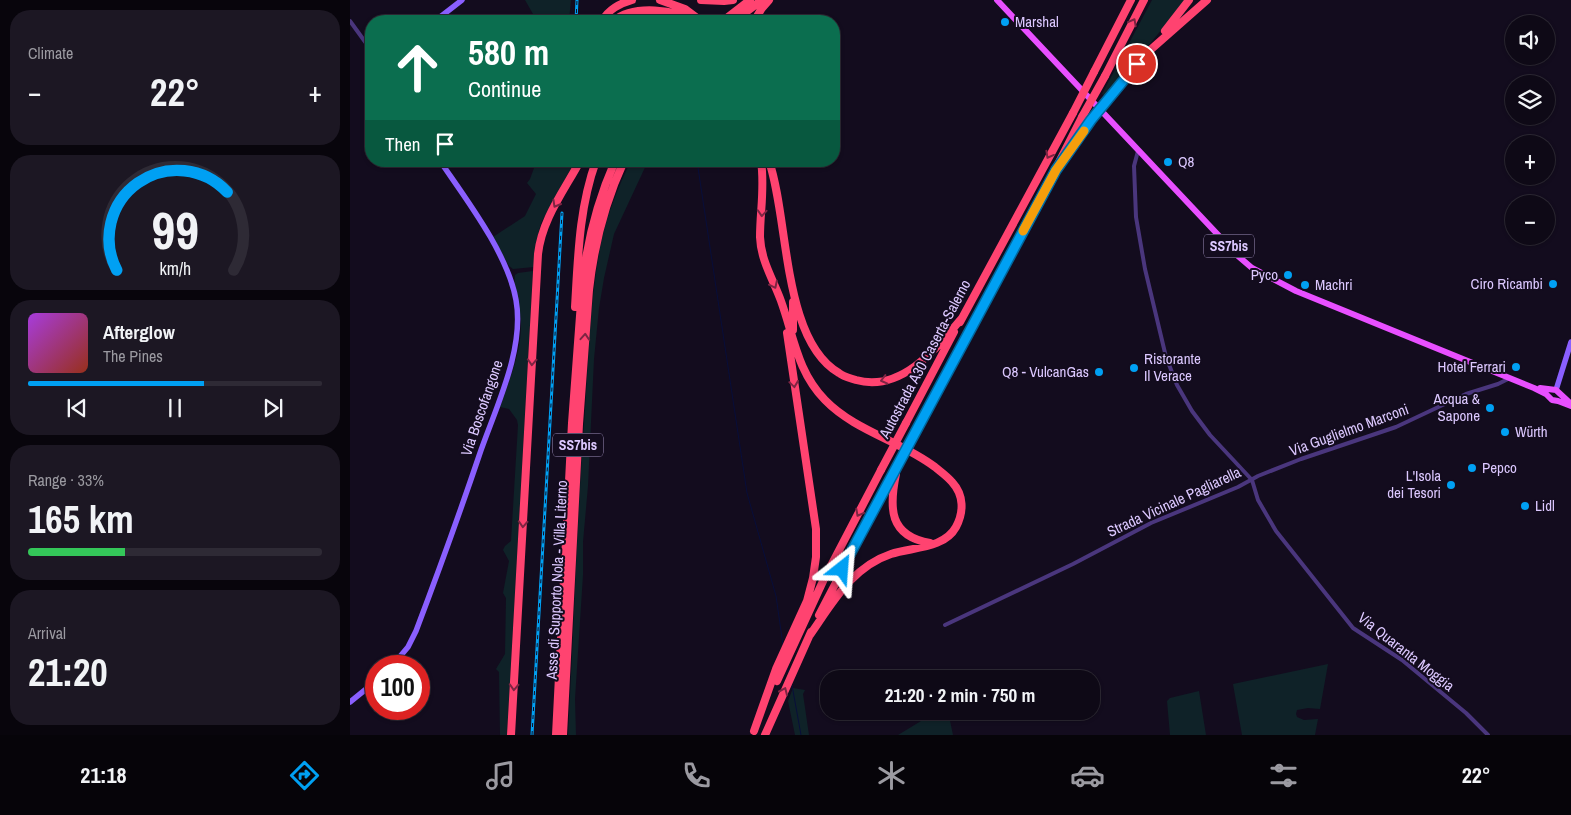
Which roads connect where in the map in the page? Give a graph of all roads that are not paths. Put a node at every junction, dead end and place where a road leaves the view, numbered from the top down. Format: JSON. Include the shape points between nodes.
{"nodes":[{"id":1,"x":462,"y":0,"type":"edge"},
{"id":2,"x":632,"y":0,"type":"edge"},
{"id":3,"x":660,"y":0,"type":"edge"},
{"id":4,"x":701,"y":0,"type":"edge"},
{"id":5,"x":733,"y":0,"type":"edge"},
{"id":6,"x":762,"y":0,"type":"edge"},
{"id":7,"x":769,"y":0,"type":"edge"},
{"id":8,"x":997,"y":0,"type":"edge"},
{"id":9,"x":1130,"y":0,"type":"edge"},
{"id":10,"x":1144,"y":0,"type":"edge"},
{"id":11,"x":1189,"y":0,"type":"edge"},
{"id":12,"x":1208,"y":0,"type":"edge"},
{"id":13,"x":749,"y":1,"type":"edge"},
{"id":14,"x":623,"y":2,"type":"edge"},
{"id":15,"x":679,"y":11,"type":"junction"},
{"id":16,"x":443,"y":15,"type":"edge"},
{"id":17,"x":607,"y":15,"type":"edge"},
{"id":18,"x":621,"y":15,"type":"edge"},
{"id":19,"x":693,"y":15,"type":"edge"},
{"id":20,"x":731,"y":15,"type":"edge"},
{"id":21,"x":742,"y":15,"type":"edge"},
{"id":22,"x":758,"y":15,"type":"edge"},
{"id":23,"x":350,"y":21,"type":"edge"},
{"id":24,"x":365,"y":42,"type":"edge"},
{"id":25,"x":1148,"y":52,"type":"junction"},
{"id":26,"x":1138,"y":150,"type":"junction"},
{"id":27,"x":444,"y":167,"type":"edge"},
{"id":28,"x":577,"y":167,"type":"edge"},
{"id":29,"x":594,"y":167,"type":"edge"},
{"id":30,"x":614,"y":167,"type":"edge"},
{"id":31,"x":622,"y":167,"type":"edge"},
{"id":32,"x":762,"y":167,"type":"edge"},
{"id":33,"x":771,"y":167,"type":"edge"},
{"id":34,"x":1056,"y":170,"type":"junction"},
{"id":35,"x":794,"y":295,"type":"junction"},
{"id":36,"x":786,"y":318,"type":"junction"},
{"id":37,"x":962,"y":318,"type":"junction"},
{"id":38,"x":793,"y":341,"type":"junction"},
{"id":39,"x":1571,"y":342,"type":"edge"},
{"id":40,"x":1510,"y":378,"type":"junction"},
{"id":41,"x":575,"y":380,"type":"junction"},
{"id":42,"x":1534,"y":388,"type":"junction"},
{"id":43,"x":1556,"y":391,"type":"junction"},
{"id":44,"x":1552,"y":400,"type":"junction"},
{"id":45,"x":1571,"y":405,"type":"edge"},
{"id":46,"x":898,"y":464,"type":"junction"},
{"id":47,"x":1252,"y":480,"type":"junction"},
{"id":48,"x":934,"y":544,"type":"junction"},
{"id":49,"x":945,"y":626,"type":"dead end"},
{"id":50,"x":795,"y":633,"type":"junction"},
{"id":51,"x":810,"y":635,"type":"junction"},
{"id":52,"x":401,"y":655,"type":"edge"},
{"id":53,"x":365,"y":690,"type":"edge"},
{"id":54,"x":350,"y":702,"type":"edge"},
{"id":55,"x":754,"y":733,"type":"edge"},
{"id":56,"x":511,"y":735,"type":"edge"},
{"id":57,"x":556,"y":735,"type":"edge"},
{"id":58,"x":564,"y":735,"type":"edge"},
{"id":59,"x":765,"y":735,"type":"edge"},
{"id":60,"x":1488,"y":735,"type":"edge"}],
"edges":[{"from":1,"to":16,"type":"street"},
{"from":2,"to":14,"type":"highway"},
{"from":3,"to":15,"type":"highway"},
{"from":4,"to":5,"type":"highway"},
{"from":6,"to":21,"type":"highway"},
{"from":7,"to":22,"type":"highway"},
{"from":8,"to":26,"type":"main road","number":"SS7bis"},
{"from":9,"to":37,"type":"highway","name":"Autostrada A30 Caserta-Salerno","one_way":true,"bridge":true},
{"from":34,"to":10,"type":"highway","name":"Autostrada A30 Caserta-Salerno","one_way":true,"bridge":true},
{"from":11,"to":25,"type":"highway"},
{"from":12,"to":25,"type":"highway"},
{"from":13,"to":20,"type":"highway"},
{"from":14,"to":17,"type":"highway"},
{"from":15,"to":18,"type":"highway","via":[[634,11]]},
{"from":15,"to":19,"type":"highway"},
{"from":23,"to":24,"type":"street"},
{"from":25,"to":34,"type":"highway","bridge":true,"via":[[1091,120]]},
{"from":26,"to":40,"type":"main road","number":"SS7bis","via":[[1252,268],[1296,291]]},
{"from":26,"to":47,"type":"street","name":"Strada Vicinale Pagliarella","via":[[1134,166],[1136,217],[1166,357],[1192,411]]},
{"from":27,"to":52,"type":"street","name":"Via Boscofangone","via":[[506,268],[516,300],[517,332],[496,410],[416,631]]},
{"from":28,"to":56,"type":"highway","one_way":true,"via":[[546,221],[539,247]]},
{"from":29,"to":41,"type":"highway","via":[[580,227],[573,331]]},
{"from":30,"to":41,"type":"highway","name":"Asse di Supporto Nola - Villa Literno","number":"SS7bis","via":[[588,246]]},
{"from":58,"to":31,"type":"highway","name":"Asse di Supporto Nola - Villa Literno","number":"SS7bis","one_way":true,"via":[[577,463],[591,269],[600,227]]},
{"from":32,"to":36,"type":"highway","one_way":true,"via":[[762,253]]},
{"from":33,"to":35,"type":"highway"},
{"from":34,"to":46,"type":"highway","name":"Autostrada A30 Caserta-Salerno","bridge":true},
{"from":37,"to":35,"type":"highway","one_way":true,"via":[[936,349],[906,372],[889,380],[862,382],[838,373],[824,361],[806,335]]},
{"from":35,"to":38,"type":"highway"},
{"from":36,"to":38,"type":"highway"},
{"from":36,"to":50,"type":"highway","one_way":true,"via":[[816,529],[813,578]]},
{"from":37,"to":50,"type":"highway","name":"Autostrada A30 Caserta-Salerno","one_way":true,"bridge":true},
{"from":38,"to":48,"type":"highway","via":[[807,376],[836,411],[917,456],[953,483],[961,496],[962,513],[949,536]]},
{"from":39,"to":43,"type":"street"},
{"from":40,"to":42,"type":"main road","number":"SS7bis"},
{"from":40,"to":47,"type":"street","name":"Via Guglielmo Marconi","via":[[1466,394],[1396,427],[1301,459]]},
{"from":41,"to":57,"type":"highway","name":"Asse di Supporto Nola - Villa Literno","number":"SS7bis"},
{"from":42,"to":43,"type":"main road","number":"SS7bis"},
{"from":42,"to":44,"type":"main road","number":"SS7bis"},
{"from":43,"to":44,"type":"main road","via":[[1548,393]]},
{"from":43,"to":45,"type":"main road","number":"SS7bis"},
{"from":44,"to":45,"type":"main road","number":"SS7bis"},
{"from":46,"to":48,"type":"highway","via":[[891,499],[898,526],[911,538]]},
{"from":46,"to":51,"type":"highway","name":"Autostrada A30 Caserta-Salerno"},
{"from":47,"to":49,"type":"street","name":"Strada Vicinale Pagliarella","via":[[1151,523]]},
{"from":47,"to":60,"type":"street","name":"Via Quaranta Moggia","via":[[1258,500],[1276,531],[1353,628],[1402,660]]},
{"from":48,"to":51,"type":"highway","via":[[892,553],[864,567],[843,588]]},
{"from":50,"to":55,"type":"highway"},
{"from":59,"to":51,"type":"highway","name":"Autostrada A30 Caserta-Salerno","one_way":true},
{"from":53,"to":54,"type":"street"}]}
